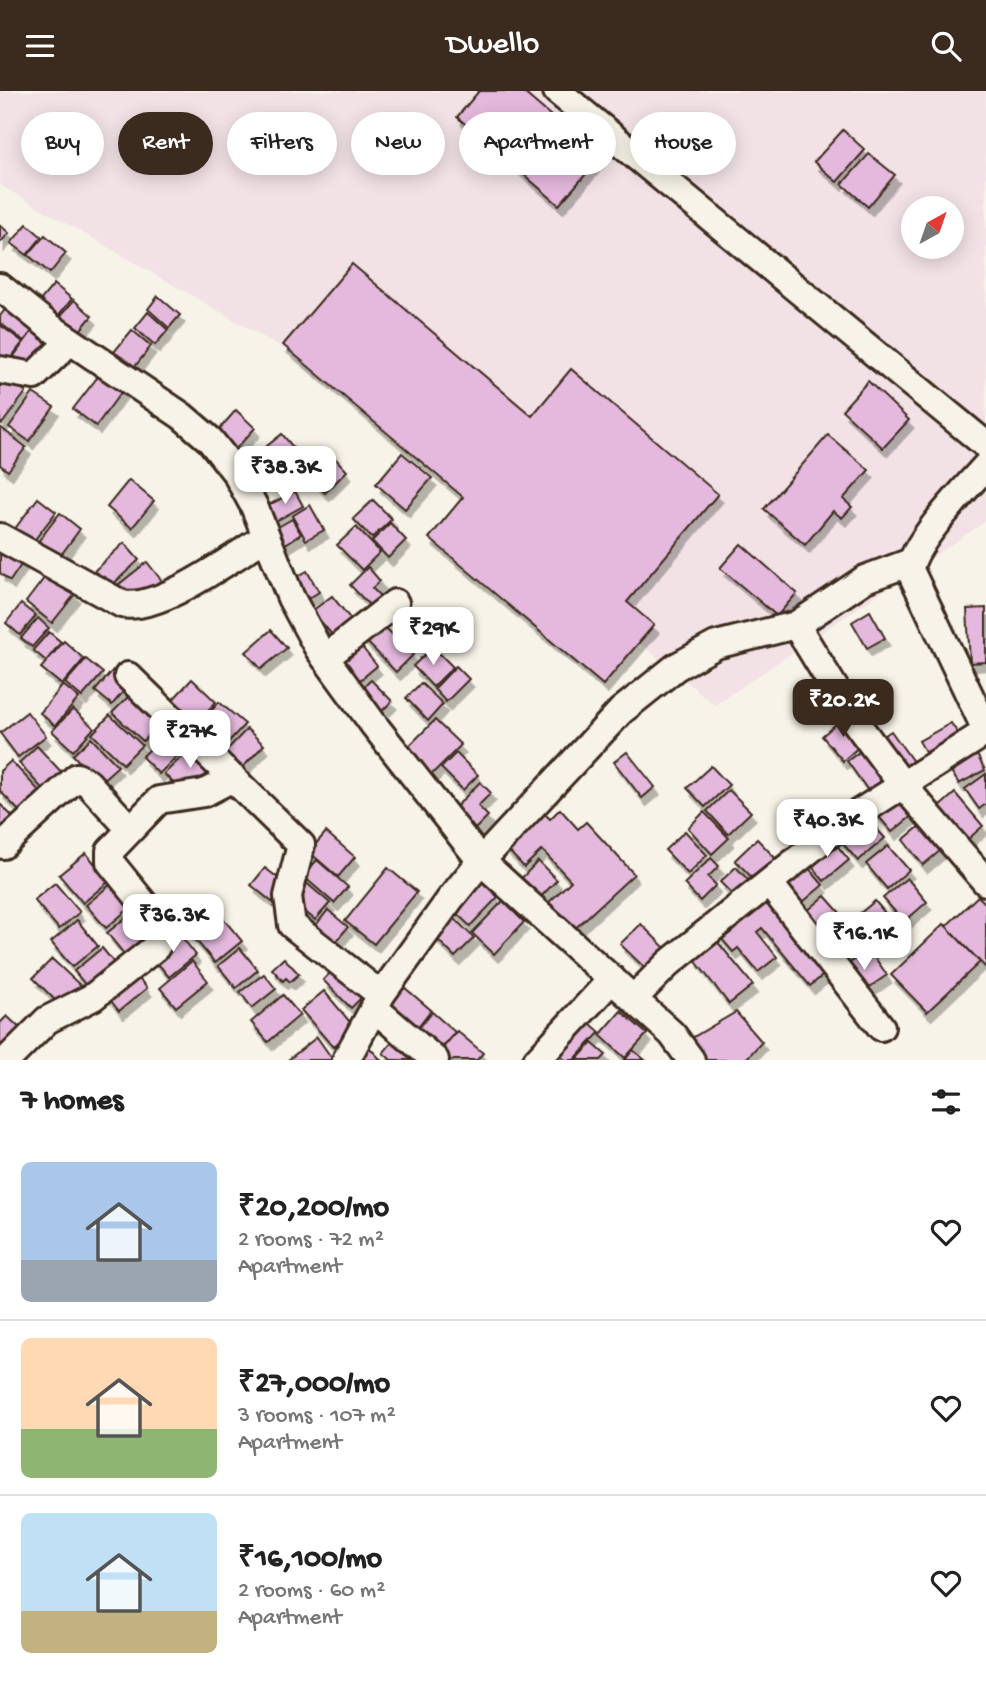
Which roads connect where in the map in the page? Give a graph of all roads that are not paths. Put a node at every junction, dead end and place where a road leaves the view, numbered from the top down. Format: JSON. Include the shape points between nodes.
{"nodes":[{"id":1,"x":557,"y":91,"type":"edge"},
{"id":2,"x":0,"y":288,"type":"edge"},
{"id":3,"x":70,"y":341,"type":"junction"},
{"id":4,"x":0,"y":370,"type":"edge"},
{"id":5,"x":986,"y":445,"type":"edge"},
{"id":6,"x":986,"y":466,"type":"edge"},
{"id":7,"x":0,"y":537,"type":"edge"},
{"id":8,"x":265,"y":537,"type":"junction"},
{"id":9,"x":911,"y":562,"type":"junction"},
{"id":10,"x":395,"y":603,"type":"dead end"},
{"id":11,"x":796,"y":625,"type":"junction"},
{"id":12,"x":325,"y":658,"type":"junction"},
{"id":13,"x":128,"y":676,"type":"dead end"},
{"id":14,"x":986,"y":731,"type":"edge"},
{"id":15,"x":233,"y":778,"type":"junction"},
{"id":16,"x":901,"y":783,"type":"junction"},
{"id":17,"x":130,"y":829,"type":"junction"},
{"id":18,"x":3,"y":845,"type":"dead end"},
{"id":19,"x":481,"y":861,"type":"junction"},
{"id":20,"x":986,"y":882,"type":"edge"},
{"id":21,"x":769,"y":883,"type":"junction"},
{"id":22,"x":612,"y":979,"type":"junction"},
{"id":23,"x":634,"y":998,"type":"junction"},
{"id":24,"x":378,"y":1001,"type":"junction"},
{"id":25,"x":881,"y":1027,"type":"dead end"},
{"id":26,"x":7,"y":1060,"type":"edge"},
{"id":27,"x":346,"y":1060,"type":"edge"},
{"id":28,"x":436,"y":1060,"type":"edge"},
{"id":29,"x":537,"y":1060,"type":"edge"},
{"id":30,"x":691,"y":1060,"type":"edge"}],
"edges":[{"from":1,"to":5,"type":"street"},
{"from":2,"to":3,"type":"street"},
{"from":3,"to":4,"type":"street","via":[[34,376]]},
{"from":3,"to":8,"type":"street","via":[[210,440],[236,473]]},
{"from":6,"to":9,"type":"street"},
{"from":7,"to":8,"type":"street","via":[[122,604],[137,606],[159,601]]},
{"from":8,"to":12,"type":"street","via":[[291,599]]},
{"from":9,"to":11,"type":"street","via":[[866,579]]},
{"from":9,"to":14,"type":"street","via":[[912,578]]},
{"from":10,"to":12,"type":"street"},
{"from":11,"to":16,"type":"street","via":[[854,720]]},
{"from":11,"to":19,"type":"street","via":[[716,645],[676,667],[621,711]]},
{"from":12,"to":19,"type":"street"},
{"from":13,"to":15,"type":"street"},
{"from":14,"to":16,"type":"street"},
{"from":15,"to":17,"type":"street","via":[[204,793],[159,800]]},
{"from":15,"to":24,"type":"street","via":[[302,847],[288,896],[292,925]]},
{"from":16,"to":20,"type":"street"},
{"from":16,"to":21,"type":"street"},
{"from":17,"to":18,"type":"street","via":[[88,783],[76,777]]},
{"from":17,"to":26,"type":"street","via":[[108,858],[161,925],[162,938],[93,997],[42,1024]]},
{"from":19,"to":22,"type":"street"},
{"from":19,"to":24,"type":"street"},
{"from":21,"to":23,"type":"street","via":[[669,963]]},
{"from":21,"to":25,"type":"street"},
{"from":22,"to":23,"type":"street"},
{"from":22,"to":29,"type":"street"},
{"from":23,"to":30,"type":"street","via":[[672,1034]]},
{"from":24,"to":27,"type":"street"},
{"from":24,"to":28,"type":"street"}]}
